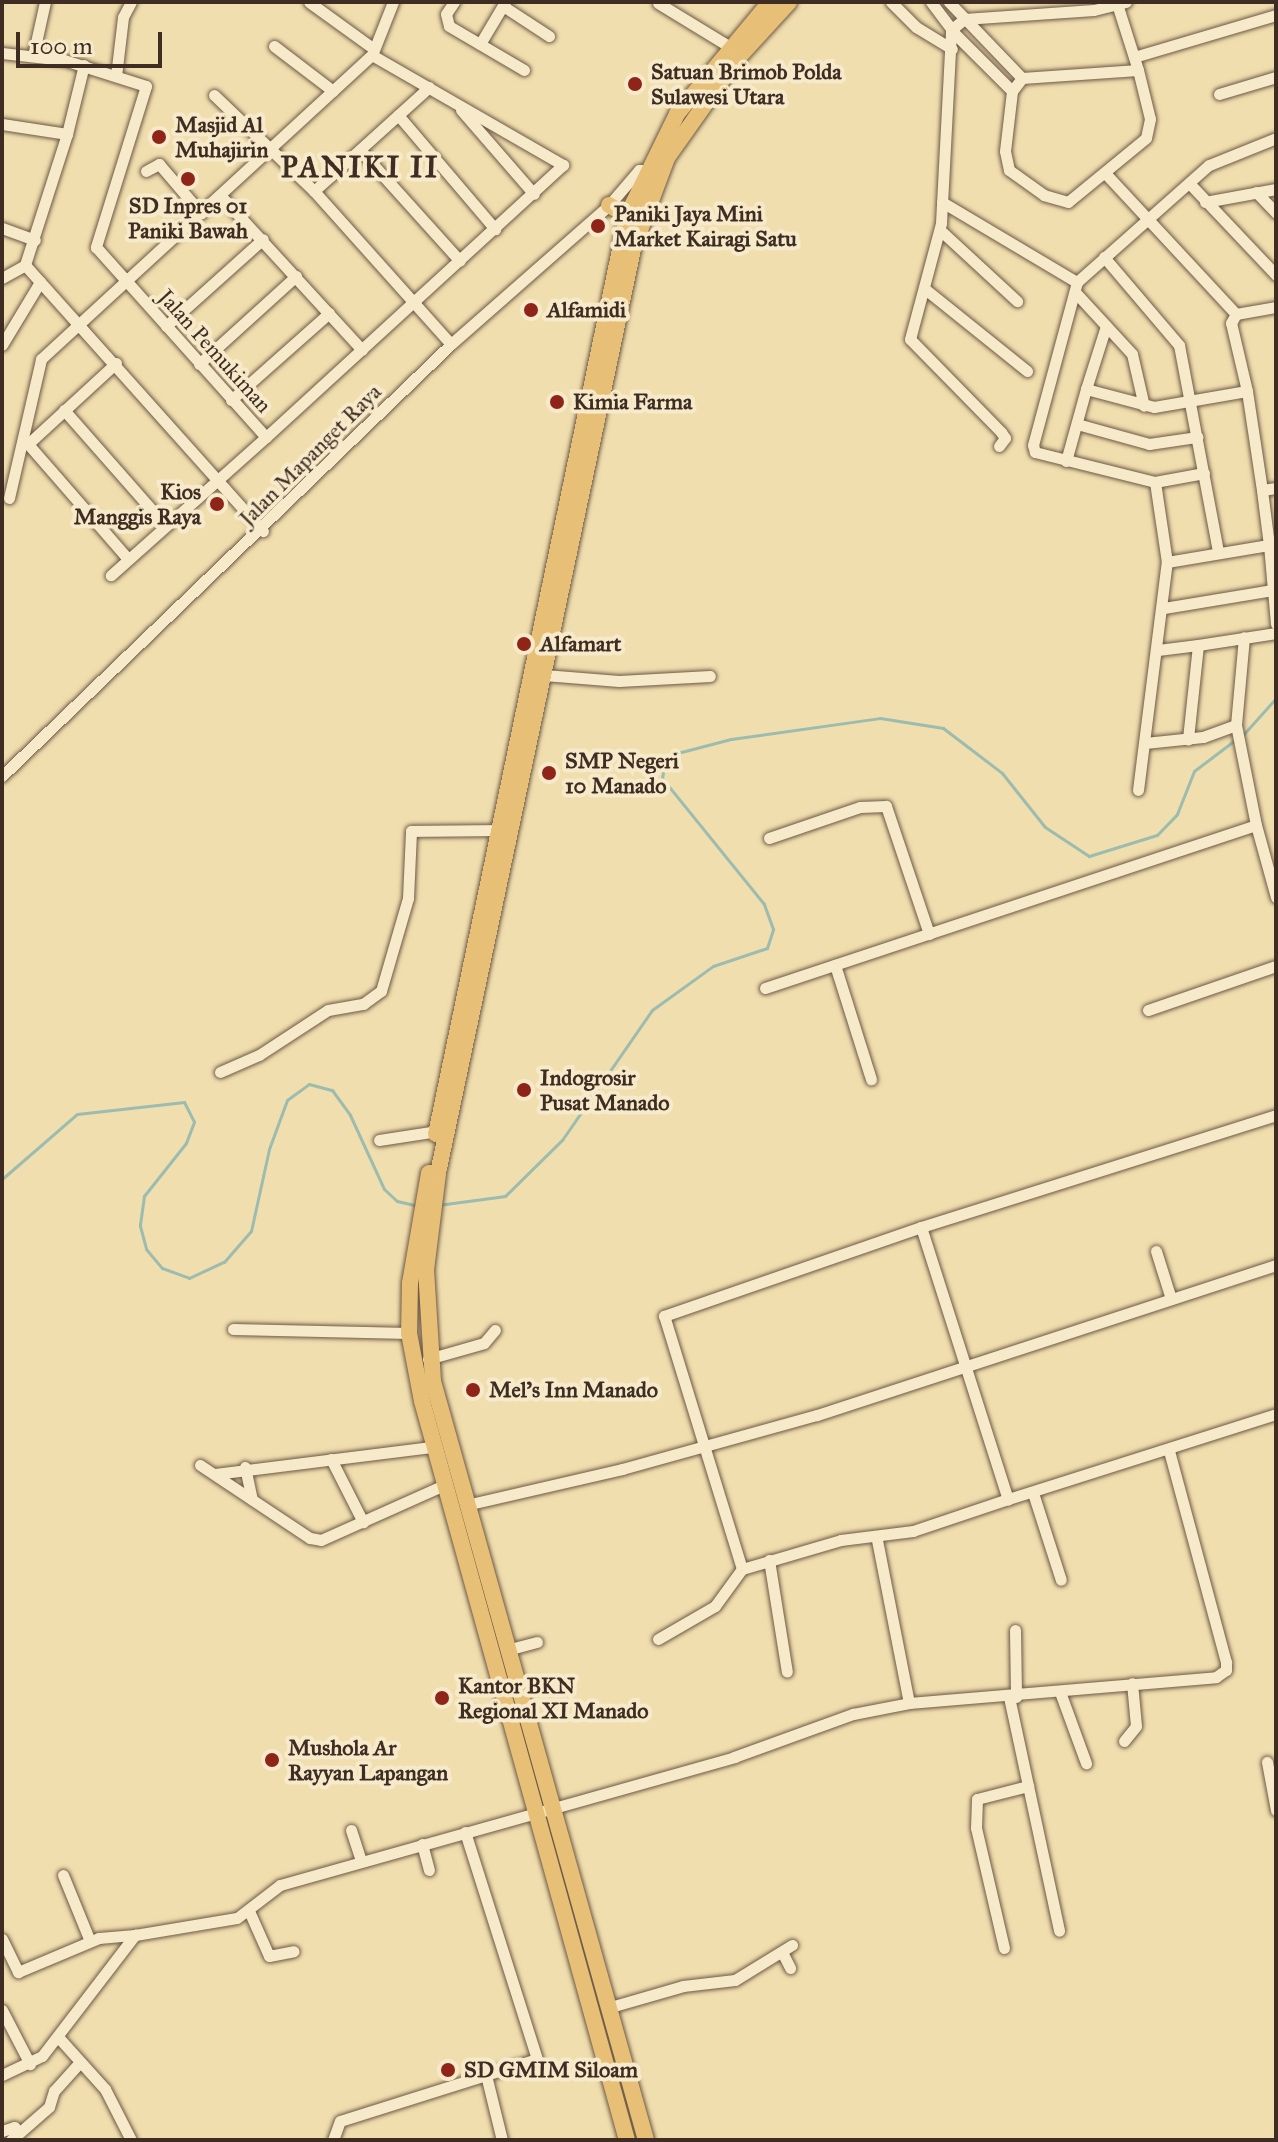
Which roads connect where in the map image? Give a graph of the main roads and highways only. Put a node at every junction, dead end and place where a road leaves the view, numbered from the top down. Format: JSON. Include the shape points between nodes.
{"nodes":[{"id":1,"x":770,"y":2,"type":"edge"},
{"id":2,"x":789,"y":2,"type":"edge"},
{"id":3,"x":653,"y":171,"type":"junction"},
{"id":4,"x":609,"y":205,"type":"road end"},
{"id":5,"x":627,"y":216,"type":"junction"},
{"id":6,"x":467,"y":1016,"type":"junction"},
{"id":7,"x":430,"y":1191,"type":"junction"},
{"id":8,"x":422,"y":1247,"type":"junction"},
{"id":9,"x":544,"y":1810,"type":"junction"},
{"id":10,"x":627,"y":2140,"type":"edge"},
{"id":11,"x":646,"y":2140,"type":"edge"}],
"edges":[{"from":1,"to":3,"type":"highway","via":[[677,114]]},
{"from":2,"to":3,"type":"highway"},
{"from":3,"to":5,"type":"highway"},
{"from":3,"to":6,"type":"highway"},
{"from":4,"to":5,"type":"highway"},
{"from":5,"to":6,"type":"highway","via":[[497,830]]},
{"from":6,"to":7,"type":"highway"},
{"from":6,"to":7,"type":"highway","via":[[437,1131]]},
{"from":7,"to":8,"type":"highway"},
{"from":8,"to":9,"type":"highway","via":[[428,1359],[507,1650]]},
{"from":8,"to":9,"type":"highway","via":[[409,1333],[431,1447]]},
{"from":9,"to":10,"type":"highway"},
{"from":9,"to":11,"type":"highway"}]}
